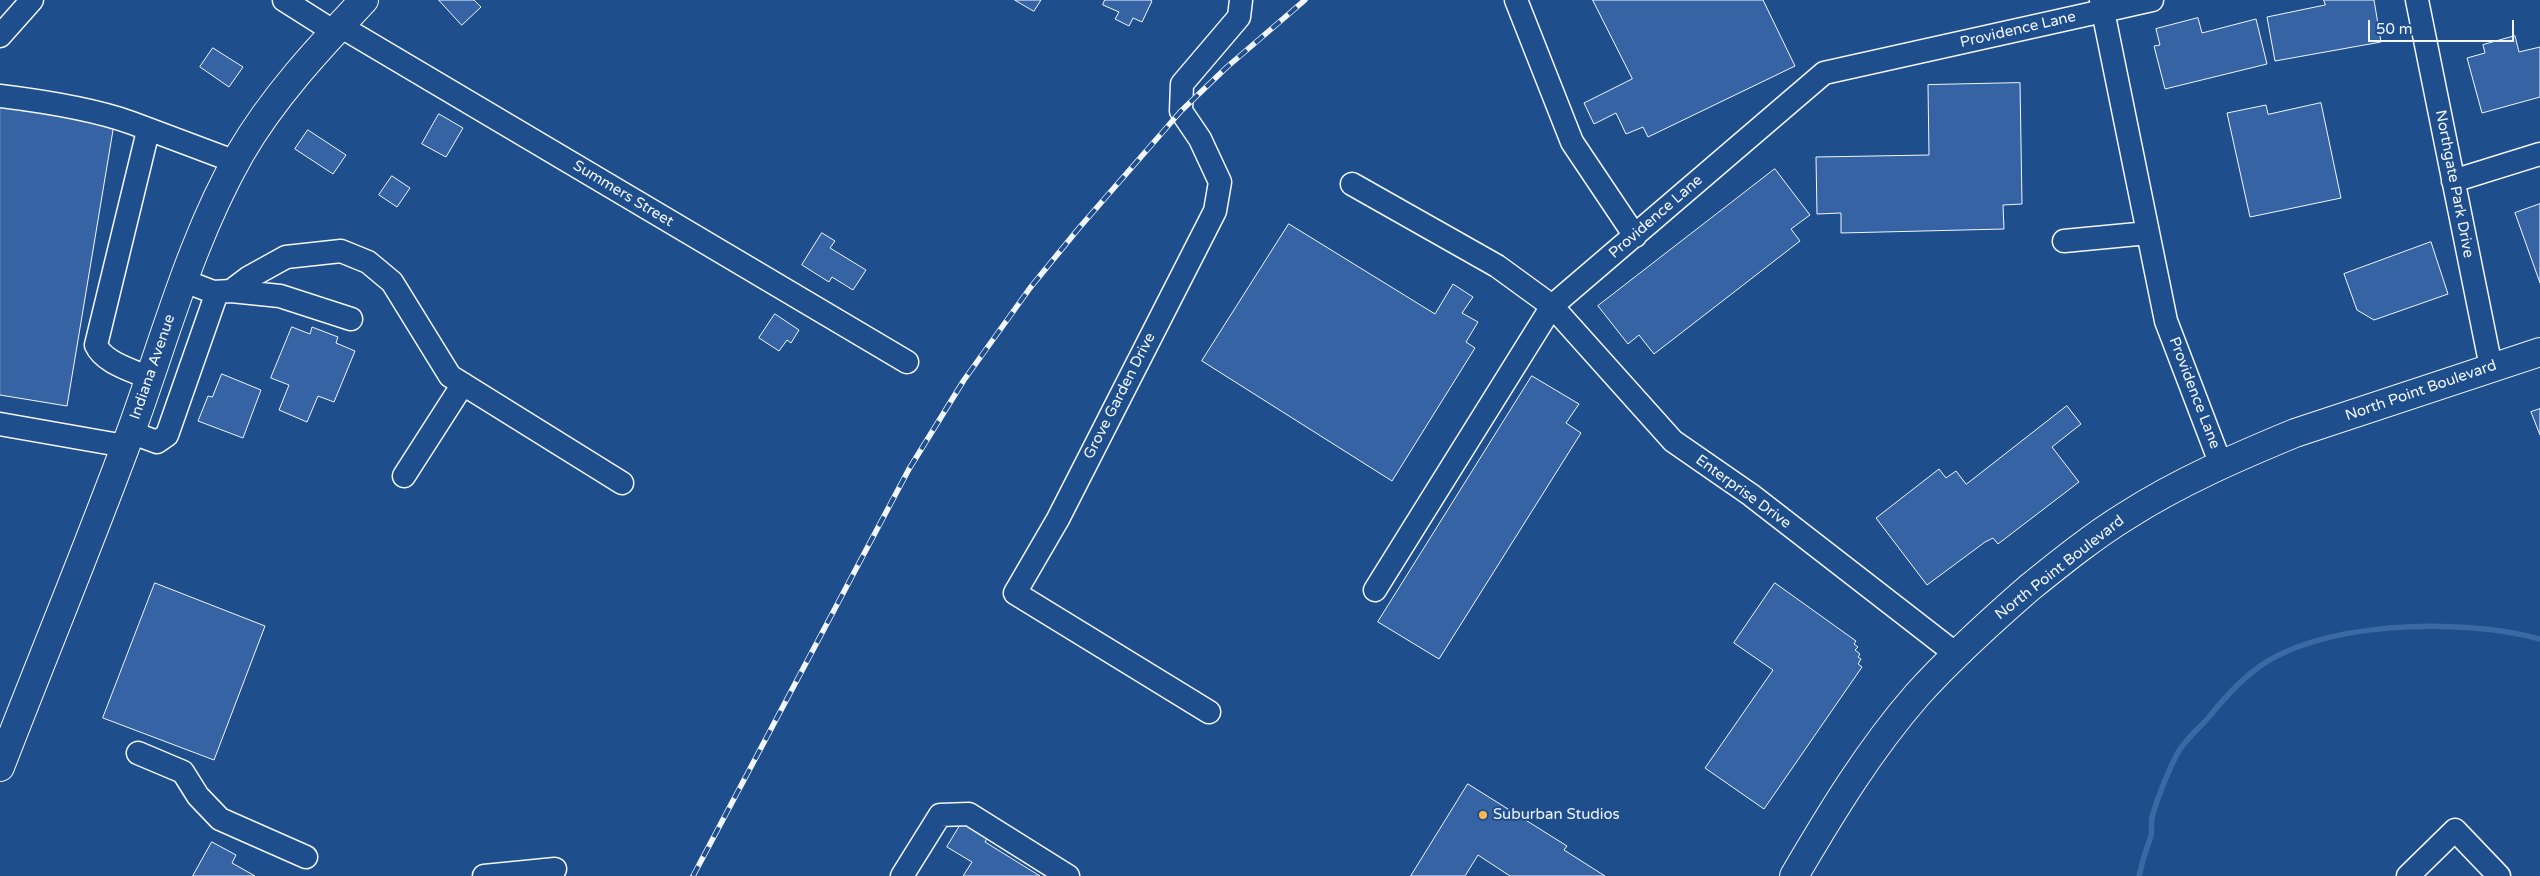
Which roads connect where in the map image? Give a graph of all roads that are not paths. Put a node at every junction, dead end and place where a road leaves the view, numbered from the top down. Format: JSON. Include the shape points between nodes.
{"nodes":[{"id":1,"x":32,"y":0,"type":"edge"},
{"id":2,"x":284,"y":0,"type":"edge"},
{"id":3,"x":364,"y":0,"type":"edge"},
{"id":4,"x":1241,"y":0,"type":"edge"},
{"id":5,"x":1516,"y":0,"type":"edge"},
{"id":6,"x":2152,"y":0,"type":"edge"},
{"id":7,"x":2417,"y":0,"type":"edge"},
{"id":8,"x":2102,"y":6,"type":"edge"},
{"id":9,"x":336,"y":28,"type":"junction"},
{"id":10,"x":0,"y":36,"type":"edge"},
{"id":11,"x":0,"y":96,"type":"edge"},
{"id":12,"x":148,"y":131,"type":"junction"},
{"id":13,"x":2540,"y":154,"type":"edge"},
{"id":14,"x":236,"y":162,"type":"junction"},
{"id":15,"x":2453,"y":181,"type":"junction"},
{"id":16,"x":1352,"y":184,"type":"dead end"},
{"id":17,"x":2148,"y":233,"type":"junction"},
{"id":18,"x":1635,"y":236,"type":"junction"},
{"id":19,"x":2064,"y":241,"type":"dead end"},
{"id":20,"x":182,"y":280,"type":"junction"},
{"id":21,"x":222,"y":292,"type":"junction"},
{"id":22,"x":1552,"y":306,"type":"junction"},
{"id":23,"x":351,"y":319,"type":"dead end"},
{"id":24,"x":2540,"y":352,"type":"edge"},
{"id":25,"x":907,"y":362,"type":"dead end"},
{"id":26,"x":2491,"y":367,"type":"junction"},
{"id":27,"x":149,"y":378,"type":"junction"},
{"id":28,"x":463,"y":384,"type":"junction"},
{"id":29,"x":0,"y":424,"type":"edge"},
{"id":30,"x":128,"y":439,"type":"junction"},
{"id":31,"x":2220,"y":465,"type":"junction"},
{"id":32,"x":404,"y":476,"type":"dead end"},
{"id":33,"x":622,"y":483,"type":"dead end"},
{"id":34,"x":1375,"y":590,"type":"dead end"},
{"id":35,"x":1956,"y":654,"type":"junction"},
{"id":36,"x":1208,"y":712,"type":"dead end"},
{"id":37,"x":138,"y":753,"type":"dead end"},
{"id":38,"x":0,"y":767,"type":"edge"},
{"id":39,"x":306,"y":857,"type":"dead end"},
{"id":40,"x":554,"y":869,"type":"dead end"},
{"id":41,"x":484,"y":876,"type":"edge"},
{"id":42,"x":902,"y":876,"type":"edge"},
{"id":43,"x":1068,"y":876,"type":"edge"},
{"id":44,"x":1794,"y":876,"type":"edge"},
{"id":45,"x":2408,"y":876,"type":"edge"},
{"id":46,"x":2499,"y":876,"type":"edge"}],
"edges":[{"from":1,"to":10,"type":"street"},
{"from":2,"to":9,"type":"street","name":"Summers Street"},
{"from":3,"to":9,"type":"main road","name":"Indiana Avenue"},
{"from":4,"to":36,"type":"street","name":"Grove Garden Drive","via":[[1239,17],[1182,84],[1181,111],[1200,140],[1220,182],[1215,211],[1058,519],[1015,593]]},
{"from":5,"to":18,"type":"street","via":[[1572,142]]},
{"from":6,"to":8,"type":"street"},
{"from":7,"to":15,"type":"street","name":"Northgate Park Drive"},
{"from":8,"to":17,"type":"street","name":"Providence Lane"},
{"from":8,"to":18,"type":"street","name":"Providence Lane","via":[[1824,73]]},
{"from":9,"to":14,"type":"main road","name":"Indiana Avenue","via":[[276,100]]},
{"from":9,"to":25,"type":"street","name":"Summers Street"},
{"from":11,"to":12,"type":"street","via":[[61,105],[131,123]]},
{"from":12,"to":14,"type":"street"},
{"from":12,"to":27,"type":"street","via":[[96,346],[99,353]]},
{"from":13,"to":15,"type":"street"},
{"from":14,"to":20,"type":"main road","name":"Indiana Avenue"},
{"from":15,"to":26,"type":"street","name":"Northgate Park Drive"},
{"from":16,"to":22,"type":"street","name":"Enterprise Drive","via":[[1497,266]]},
{"from":17,"to":19,"type":"street"},
{"from":17,"to":31,"type":"street","name":"Providence Lane","via":[[2166,321]]},
{"from":18,"to":22,"type":"street","name":"Providence Lane"},
{"from":20,"to":21,"type":"street"},
{"from":20,"to":27,"type":"main road","name":"Indiana Avenue"},
{"from":21,"to":23,"type":"street","via":[[280,296]]},
{"from":21,"to":28,"type":"street","via":[[286,257],[341,251],[368,262],[392,282],[450,376]]},
{"from":21,"to":30,"type":"street","via":[[215,298],[167,435],[156,442]]},
{"from":22,"to":34,"type":"street","name":"Providence Lane"},
{"from":22,"to":35,"type":"street","name":"Enterprise Drive","via":[[1673,441],[1751,495]]},
{"from":24,"to":26,"type":"main road","name":"North Point Boulevard"},
{"from":26,"to":31,"type":"main road","name":"North Point Boulevard","via":[[2295,433]]},
{"from":27,"to":30,"type":"main road","name":"Indiana Avenue"},
{"from":28,"to":32,"type":"street"},
{"from":28,"to":33,"type":"street"},
{"from":29,"to":30,"type":"street"},
{"from":30,"to":38,"type":"main road","name":"Indiana Avenue"},
{"from":31,"to":35,"type":"main road","name":"North Point Boulevard","via":[[2126,516],[2091,540],[1996,616]]},
{"from":35,"to":44,"type":"main road","name":"North Point Boulevard","via":[[1884,737],[1845,792]]},
{"from":37,"to":39,"type":"street","via":[[183,772],[198,796],[220,819]]},
{"from":40,"to":41,"type":"street"},
{"from":42,"to":43,"type":"street","via":[[940,815],[969,814]]},
{"from":45,"to":46,"type":"street","via":[[2455,830]]}]}
